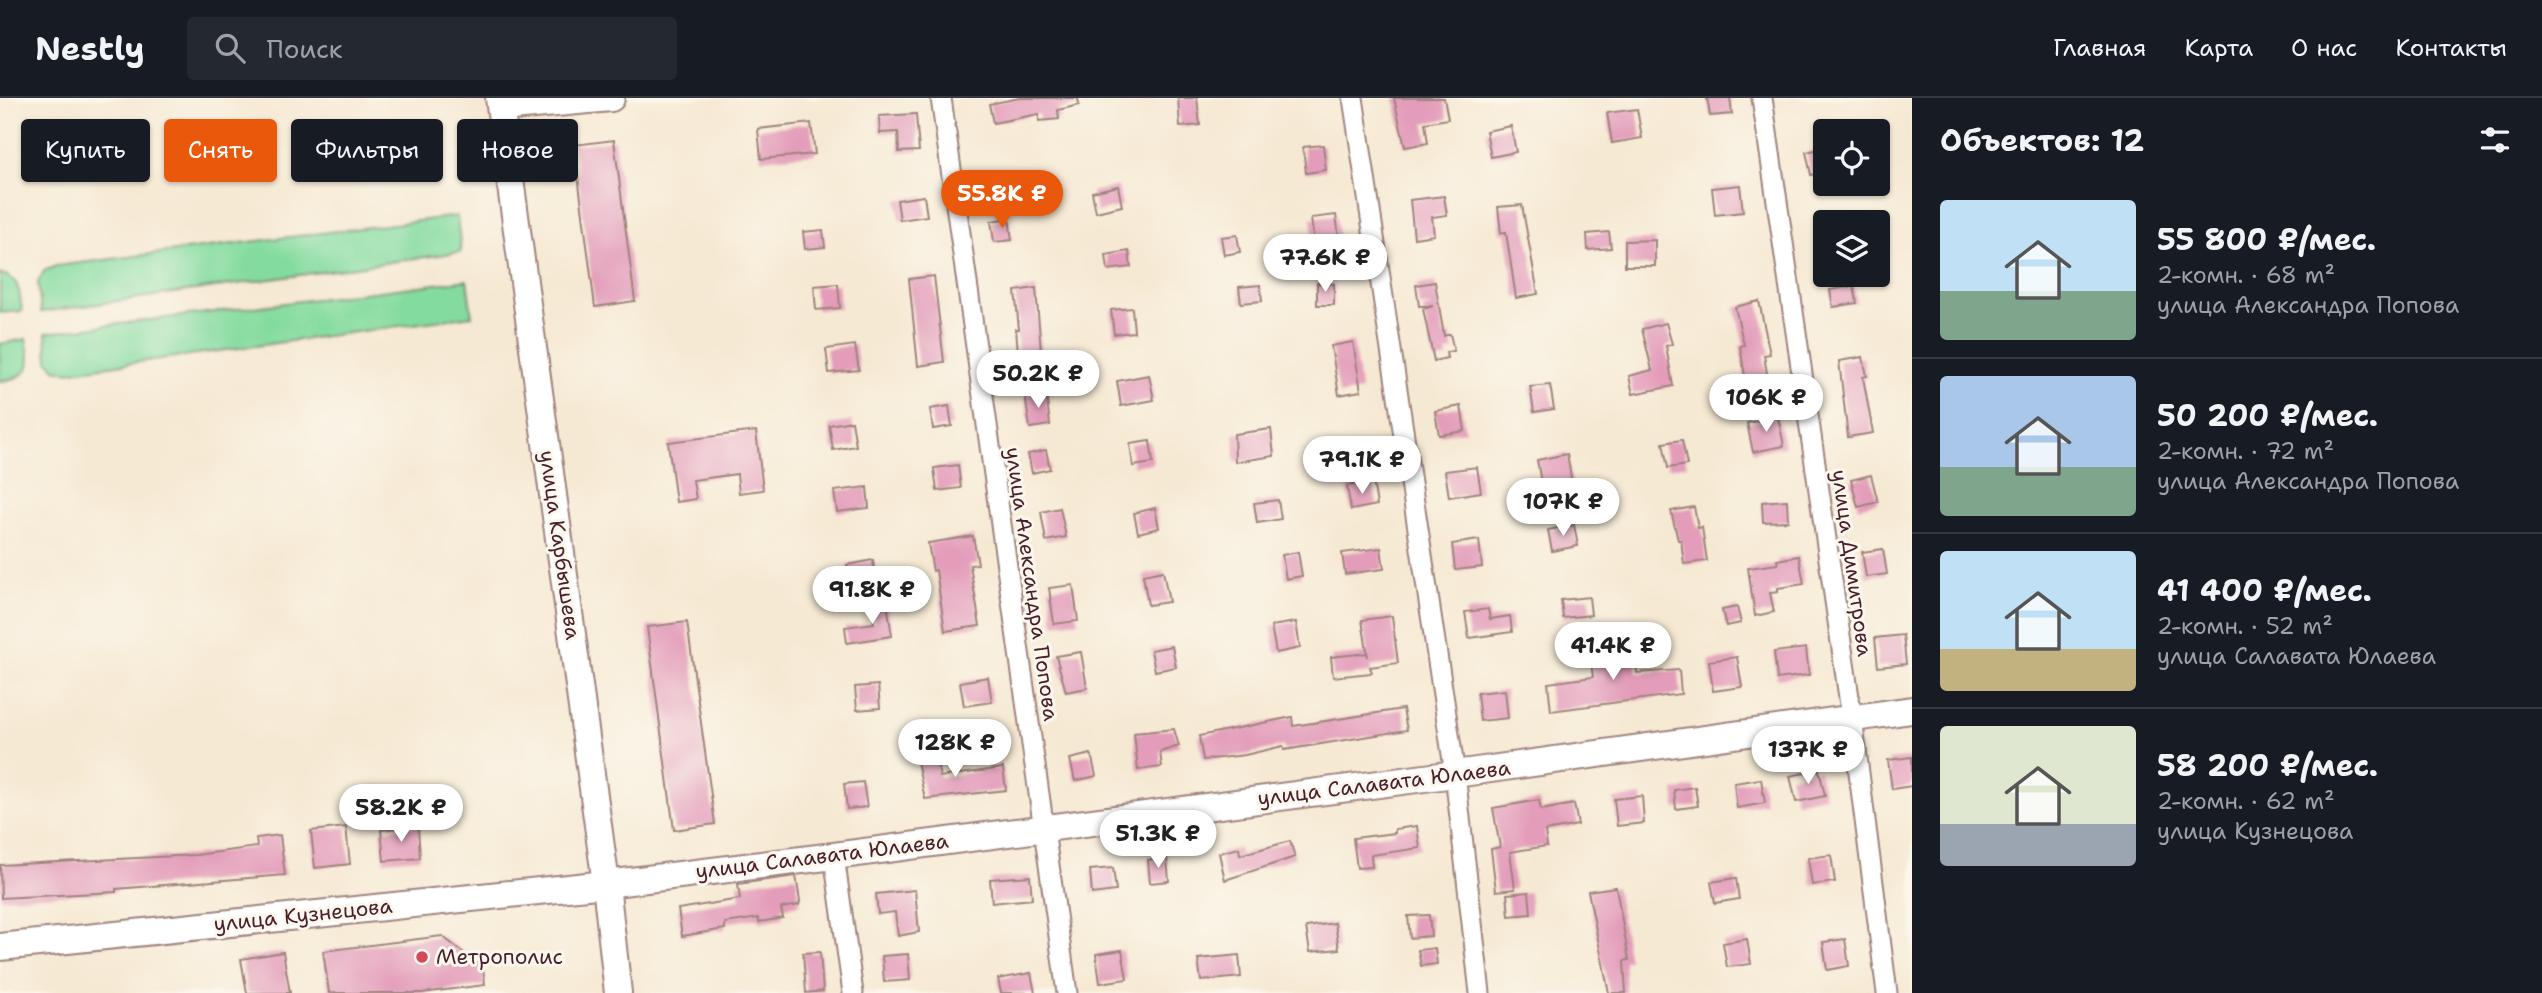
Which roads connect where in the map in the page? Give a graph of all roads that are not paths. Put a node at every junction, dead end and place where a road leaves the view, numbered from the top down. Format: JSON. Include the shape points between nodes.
{"nodes":[{"id":1,"x":611,"y":98,"type":"edge"},
{"id":2,"x":941,"y":98,"type":"edge"},
{"id":3,"x":1353,"y":98,"type":"edge"},
{"id":4,"x":1762,"y":98,"type":"edge"},
{"id":5,"x":500,"y":103,"type":"edge"},
{"id":6,"x":1912,"y":710,"type":"edge"},
{"id":7,"x":1852,"y":718,"type":"junction"},
{"id":8,"x":1455,"y":774,"type":"junction"},
{"id":9,"x":1043,"y":827,"type":"junction"},
{"id":10,"x":835,"y":856,"type":"junction"},
{"id":11,"x":606,"y":884,"type":"junction"},
{"id":12,"x":0,"y":947,"type":"edge"},
{"id":13,"x":618,"y":993,"type":"edge"},
{"id":14,"x":853,"y":993,"type":"edge"},
{"id":15,"x":1067,"y":993,"type":"edge"},
{"id":16,"x":1480,"y":993,"type":"edge"},
{"id":17,"x":1887,"y":993,"type":"edge"}],
"edges":[{"from":1,"to":5,"type":"street"},
{"from":2,"to":9,"type":"street","name":"улица Александра Попова"},
{"from":3,"to":8,"type":"street"},
{"from":4,"to":7,"type":"street","name":"улица Димитрова"},
{"from":5,"to":11,"type":"street","name":"улица Карбышева"},
{"from":6,"to":7,"type":"street","name":"улица Салавата Юлаева"},
{"from":7,"to":8,"type":"street","name":"улица Салавата Юлаева"},
{"from":7,"to":17,"type":"street","name":"улица Димитрова"},
{"from":8,"to":9,"type":"street","name":"улица Салавата Юлаева"},
{"from":8,"to":16,"type":"street"},
{"from":9,"to":10,"type":"street","name":"улица Салавата Юлаева"},
{"from":9,"to":15,"type":"street","name":"улица Александра Попова"},
{"from":10,"to":11,"type":"street","name":"улица Салавата Юлаева"},
{"from":10,"to":14,"type":"street"},
{"from":11,"to":12,"type":"street","name":"улица Кузнецова"},
{"from":11,"to":13,"type":"street","name":"улица Карбышева"}]}
